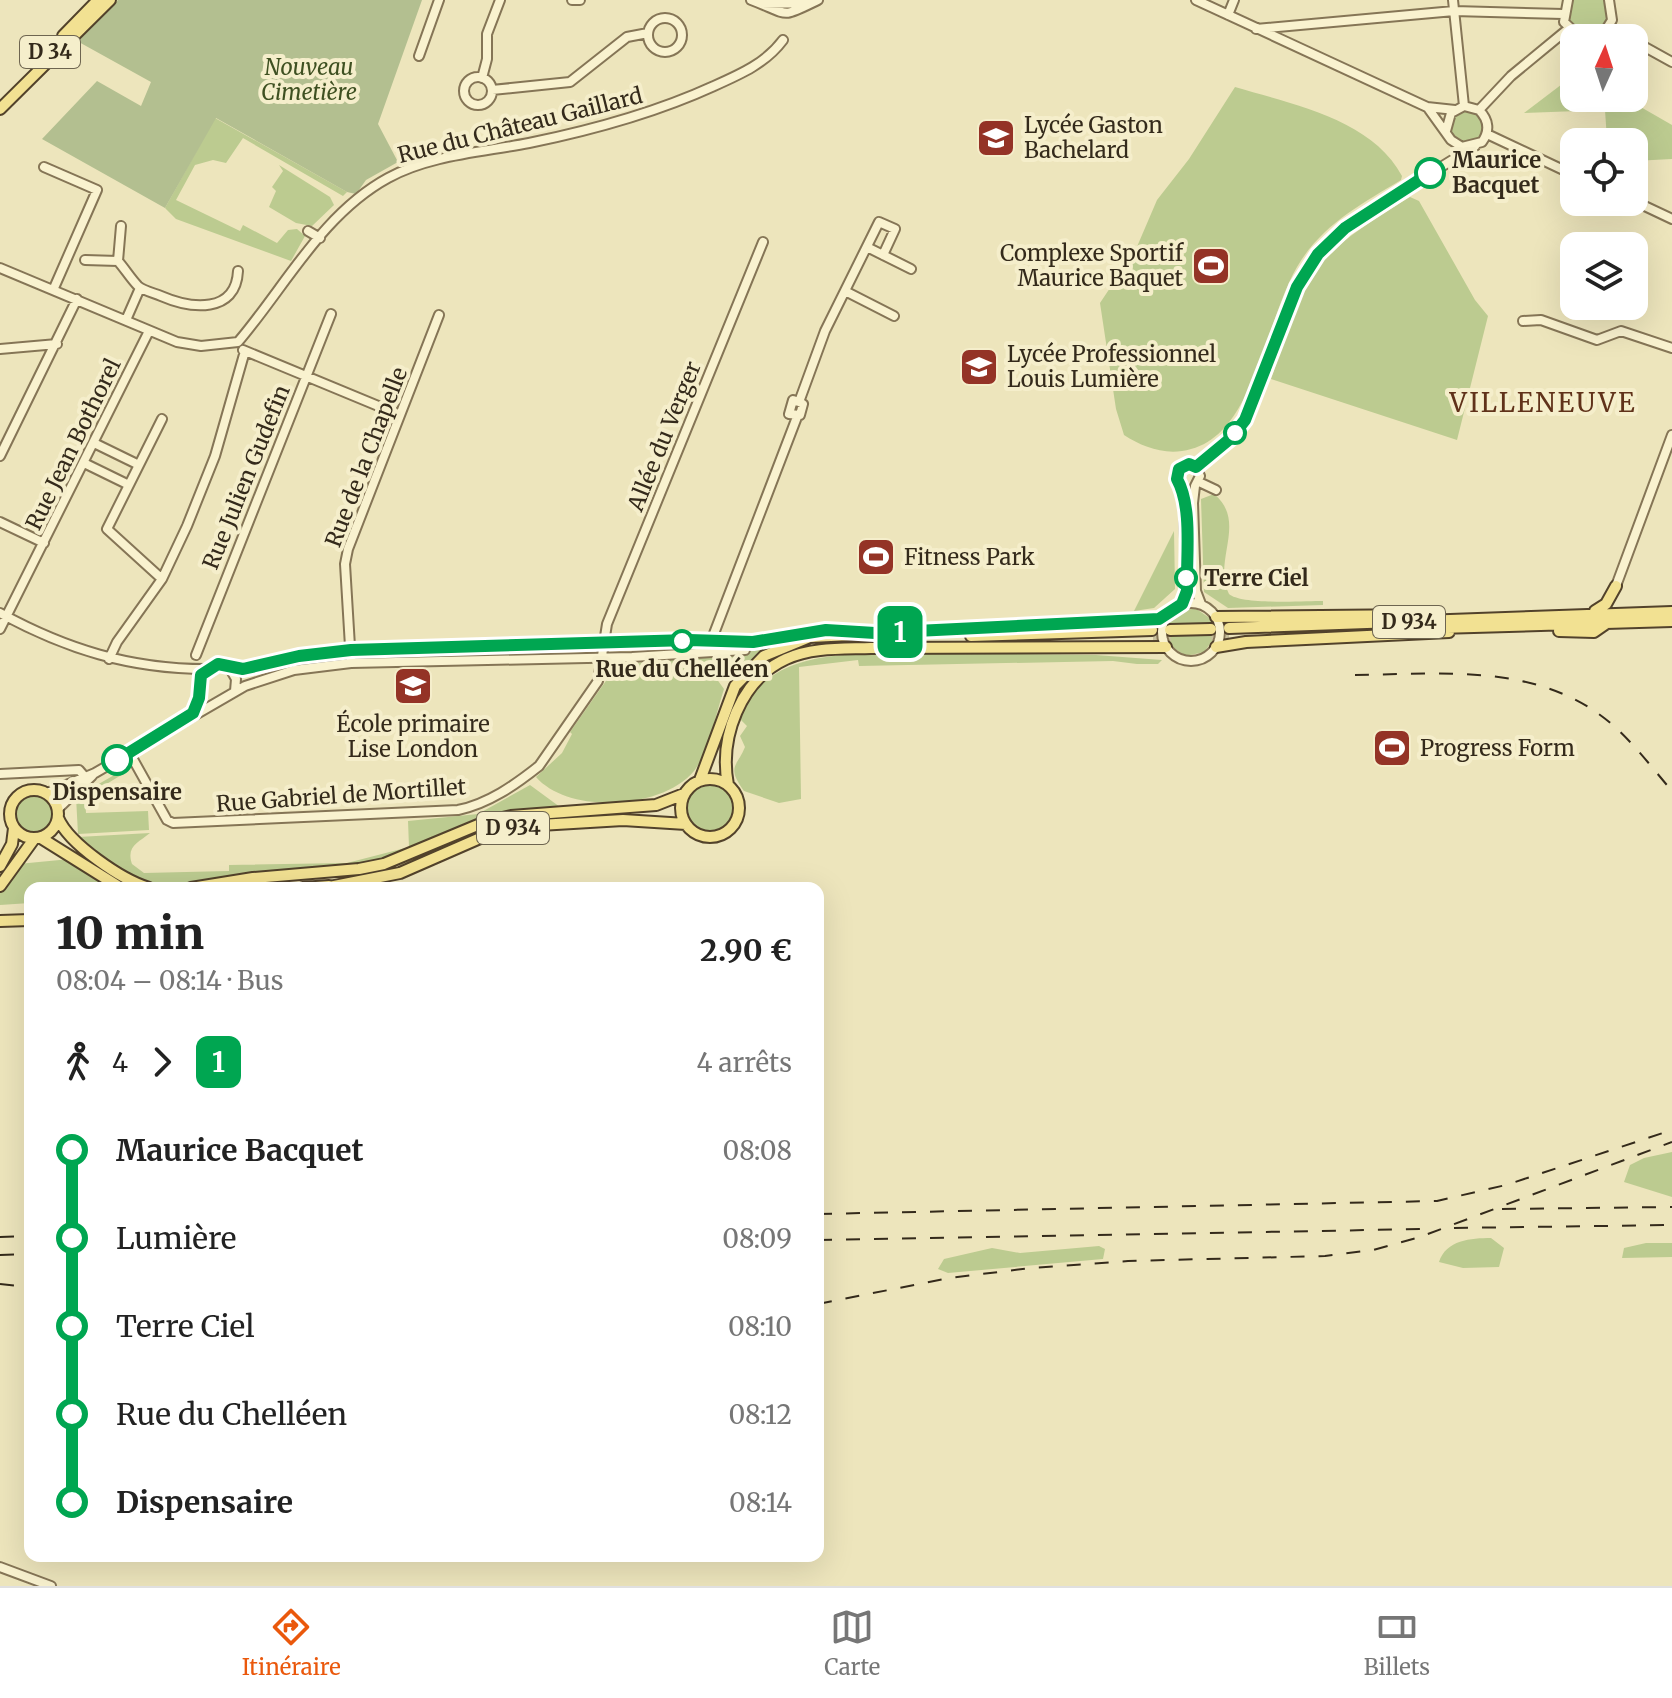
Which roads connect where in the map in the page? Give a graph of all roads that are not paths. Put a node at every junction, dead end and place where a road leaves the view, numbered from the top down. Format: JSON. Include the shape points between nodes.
{"nodes":[{"id":1,"x":110,"y":0,"type":"edge"},
{"id":2,"x":439,"y":0,"type":"edge"},
{"id":3,"x":500,"y":0,"type":"edge"},
{"id":4,"x":572,"y":0,"type":"edge"},
{"id":5,"x":580,"y":0,"type":"edge"},
{"id":6,"x":751,"y":0,"type":"edge"},
{"id":7,"x":1196,"y":0,"type":"edge"},
{"id":8,"x":1234,"y":0,"type":"edge"},
{"id":9,"x":1453,"y":0,"type":"edge"},
{"id":10,"x":1568,"y":0,"type":"edge"},
{"id":11,"x":1609,"y":0,"type":"edge"},
{"id":12,"x":816,"y":1,"type":"edge"},
{"id":13,"x":94,"y":4,"type":"edge"},
{"id":14,"x":1454,"y":11,"type":"junction"},
{"id":15,"x":1563,"y":14,"type":"junction"},
{"id":16,"x":1228,"y":15,"type":"junction"},
{"id":17,"x":1566,"y":24,"type":"edge"},
{"id":18,"x":1611,"y":24,"type":"edge"},
{"id":19,"x":1294,"y":28,"type":"junction"},
{"id":20,"x":1256,"y":29,"type":"junction"},
{"id":21,"x":648,"y":33,"type":"junction"},
{"id":22,"x":1267,"y":33,"type":"junction"},
{"id":23,"x":1560,"y":36,"type":"edge"},
{"id":24,"x":783,"y":40,"type":"dead end"},
{"id":25,"x":1291,"y":44,"type":"junction"},
{"id":26,"x":63,"y":46,"type":"junction"},
{"id":27,"x":1648,"y":48,"type":"edge"},
{"id":28,"x":419,"y":56,"type":"dead end"},
{"id":29,"x":1672,"y":62,"type":"edge"},
{"id":30,"x":482,"y":78,"type":"junction"},
{"id":31,"x":492,"y":90,"type":"junction"},
{"id":32,"x":0,"y":106,"type":"edge"},
{"id":33,"x":1427,"y":107,"type":"junction"},
{"id":34,"x":1459,"y":108,"type":"junction"},
{"id":35,"x":1479,"y":110,"type":"junction"},
{"id":36,"x":1487,"y":134,"type":"junction"},
{"id":37,"x":1448,"y":136,"type":"junction"},
{"id":38,"x":1475,"y":146,"type":"junction"},
{"id":39,"x":1461,"y":153,"type":"junction"},
{"id":40,"x":44,"y":167,"type":"dead end"},
{"id":41,"x":1560,"y":169,"type":"edge"},
{"id":42,"x":339,"y":201,"type":"dead end"},
{"id":43,"x":1648,"y":208,"type":"edge"},
{"id":44,"x":345,"y":211,"type":"junction"},
{"id":45,"x":1672,"y":219,"type":"edge"},
{"id":46,"x":121,"y":226,"type":"dead end"},
{"id":47,"x":308,"y":231,"type":"dead end"},
{"id":48,"x":320,"y":238,"type":"junction"},
{"id":49,"x":763,"y":242,"type":"dead end"},
{"id":50,"x":867,"y":247,"type":"junction"},
{"id":51,"x":883,"y":255,"type":"junction"},
{"id":52,"x":85,"y":260,"type":"dead end"},
{"id":53,"x":118,"y":261,"type":"junction"},
{"id":54,"x":0,"y":268,"type":"edge"},
{"id":55,"x":911,"y":269,"type":"dead end"},
{"id":56,"x":238,"y":271,"type":"dead end"},
{"id":57,"x":54,"y":288,"type":"junction"},
{"id":58,"x":140,"y":288,"type":"junction"},
{"id":59,"x":845,"y":291,"type":"junction"},
{"id":60,"x":77,"y":299,"type":"junction"},
{"id":61,"x":331,"y":314,"type":"dead end"},
{"id":62,"x":439,"y":315,"type":"dead end"},
{"id":63,"x":894,"y":316,"type":"dead end"},
{"id":64,"x":126,"y":320,"type":"junction"},
{"id":65,"x":1523,"y":321,"type":"dead end"},
{"id":66,"x":149,"y":331,"type":"junction"},
{"id":67,"x":238,"y":342,"type":"junction"},
{"id":68,"x":57,"y":344,"type":"junction"},
{"id":69,"x":1672,"y":348,"type":"edge"},
{"id":70,"x":0,"y":349,"type":"edge"},
{"id":71,"x":245,"y":351,"type":"junction"},
{"id":72,"x":305,"y":377,"type":"junction"},
{"id":73,"x":400,"y":415,"type":"junction"},
{"id":74,"x":162,"y":419,"type":"dead end"},
{"id":75,"x":5,"y":435,"type":"edge"},
{"id":76,"x":1672,"y":435,"type":"edge"},
{"id":77,"x":94,"y":443,"type":"junction"},
{"id":78,"x":0,"y":456,"type":"edge"},
{"id":79,"x":84,"y":463,"type":"junction"},
{"id":80,"x":139,"y":465,"type":"junction"},
{"id":81,"x":1196,"y":467,"type":"junction"},
{"id":82,"x":1197,"y":484,"type":"junction"},
{"id":83,"x":129,"y":485,"type":"junction"},
{"id":84,"x":1183,"y":487,"type":"junction"},
{"id":85,"x":1216,"y":490,"type":"dead end"},
{"id":86,"x":0,"y":522,"type":"edge"},
{"id":87,"x":44,"y":543,"type":"junction"},
{"id":88,"x":162,"y":579,"type":"junction"},
{"id":89,"x":1616,"y":586,"type":"junction"},
{"id":90,"x":1182,"y":604,"type":"junction"},
{"id":91,"x":1201,"y":604,"type":"junction"},
{"id":92,"x":1640,"y":612,"type":"junction"},
{"id":93,"x":1672,"y":612,"type":"edge"},
{"id":94,"x":1589,"y":613,"type":"junction"},
{"id":95,"x":4,"y":615,"type":"edge"},
{"id":96,"x":1166,"y":616,"type":"junction"},
{"id":97,"x":1216,"y":617,"type":"junction"},
{"id":98,"x":1609,"y":618,"type":"junction"},
{"id":99,"x":1672,"y":621,"type":"edge"},
{"id":100,"x":1504,"y":627,"type":"junction"},
{"id":101,"x":0,"y":629,"type":"edge"},
{"id":102,"x":1211,"y":632,"type":"tunnel mouth"},
{"id":103,"x":875,"y":633,"type":"junction"},
{"id":104,"x":1170,"y":633,"type":"tunnel mouth"},
{"id":105,"x":604,"y":644,"type":"junction"},
{"id":106,"x":712,"y":645,"type":"junction"},
{"id":107,"x":791,"y":645,"type":"junction"},
{"id":108,"x":1166,"y":647,"type":"junction"},
{"id":109,"x":1216,"y":647,"type":"junction"},
{"id":110,"x":871,"y":648,"type":"junction"},
{"id":111,"x":351,"y":650,"type":"junction"},
{"id":112,"x":745,"y":650,"type":"dead end"},
{"id":113,"x":196,"y":655,"type":"junction"},
{"id":114,"x":603,"y":657,"type":"junction"},
{"id":115,"x":535,"y":658,"type":"junction"},
{"id":116,"x":109,"y":659,"type":"junction"},
{"id":117,"x":351,"y":663,"type":"junction"},
{"id":118,"x":209,"y":667,"type":"junction"},
{"id":119,"x":229,"y":667,"type":"junction"},
{"id":120,"x":179,"y":669,"type":"junction"},
{"id":121,"x":235,"y":691,"type":"junction"},
{"id":122,"x":193,"y":713,"type":"junction"},
{"id":123,"x":129,"y":752,"type":"junction"},
{"id":124,"x":95,"y":773,"type":"junction"},
{"id":125,"x":0,"y":774,"type":"edge"},
{"id":126,"x":85,"y":777,"type":"junction"},
{"id":127,"x":700,"y":780,"type":"junction"},
{"id":128,"x":728,"y":785,"type":"junction"},
{"id":129,"x":47,"y":793,"type":"junction"},
{"id":130,"x":684,"y":794,"type":"junction"},
{"id":131,"x":15,"y":799,"type":"junction"},
{"id":132,"x":0,"y":801,"type":"edge"},
{"id":133,"x":58,"y":813,"type":"junction"},
{"id":134,"x":8,"y":819,"type":"edge"},
{"id":135,"x":686,"y":824,"type":"junction"},
{"id":136,"x":37,"y":838,"type":"junction"},
{"id":137,"x":0,"y":866,"type":"edge"},
{"id":138,"x":111,"y":882,"type":"edge"},
{"id":139,"x":134,"y":882,"type":"edge"},
{"id":140,"x":242,"y":882,"type":"edge"},
{"id":141,"x":362,"y":882,"type":"edge"},
{"id":142,"x":0,"y":886,"type":"edge"},
{"id":143,"x":24,"y":920,"type":"edge"},
{"id":144,"x":0,"y":921,"type":"edge"},
{"id":145,"x":0,"y":1567,"type":"edge"},
{"id":146,"x":51,"y":1586,"type":"edge"}],
"edges":[{"from":1,"to":26,"type":"main road","number":"D 34"},
{"from":2,"to":28,"type":"street"},
{"from":3,"to":30,"type":"street","via":[[487,34]]},
{"from":4,"to":5,"type":"street"},
{"from":6,"to":12,"type":"street","via":[[786,6]]},
{"from":7,"to":16,"type":"street"},
{"from":8,"to":16,"type":"street"},
{"from":9,"to":14,"type":"street"},
{"from":10,"to":15,"type":"street"},
{"from":11,"to":18,"type":"street"},
{"from":13,"to":26,"type":"street"},
{"from":13,"to":32,"type":"main road","number":"D 34"},
{"from":14,"to":15,"type":"street"},
{"from":14,"to":19,"type":"street"},
{"from":14,"to":34,"type":"street"},
{"from":15,"to":17,"type":"street"},
{"from":16,"to":20,"type":"street"},
{"from":19,"to":20,"type":"street"},
{"from":19,"to":22,"type":"street"},
{"from":19,"to":25,"type":"street"},
{"from":20,"to":22,"type":"street"},
{"from":21,"to":21,"type":"street","via":[[658,51],[674,50],[681,41],[681,30],[669,19],[655,22]]},
{"from":21,"to":31,"type":"street","via":[[627,37],[570,82]]},
{"from":22,"to":25,"type":"street"},
{"from":23,"to":35,"type":"street"},
{"from":24,"to":44,"type":"street","name":"Rue du Château Gaillard","via":[[770,58],[684,100],[629,120],[407,170],[376,185]]},
{"from":25,"to":33,"type":"street"},
{"from":26,"to":32,"type":"main road","number":"D 34"},
{"from":27,"to":29,"type":"street"},
{"from":30,"to":31,"type":"street"},
{"from":30,"to":31,"type":"street","via":[[466,84],[465,97],[482,104]]},
{"from":33,"to":34,"type":"street"},
{"from":33,"to":37,"type":"street"},
{"from":34,"to":35,"type":"street"},
{"from":34,"to":37,"type":"street","via":[[1448,117]]},
{"from":35,"to":36,"type":"street","via":[[1487,121]]},
{"from":36,"to":38,"type":"street"},
{"from":36,"to":41,"type":"street"},
{"from":37,"to":38,"type":"street","via":[[1462,147]]},
{"from":37,"to":39,"type":"street"},
{"from":38,"to":39,"type":"street"},
{"from":39,"to":81,"type":"street","via":[[1360,217],[1318,254],[1297,287],[1245,420]]},
{"from":40,"to":57,"type":"street","via":[[97,190]]},
{"from":42,"to":44,"type":"street"},
{"from":43,"to":45,"type":"street"},
{"from":44,"to":48,"type":"street","name":"Rue du Château Gaillard"},
{"from":46,"to":53,"type":"street"},
{"from":47,"to":48,"type":"street"},
{"from":48,"to":67,"type":"street","name":"Rue du Château Gaillard"},
{"from":49,"to":105,"type":"street","name":"Allée du Verger","via":[[607,624]]},
{"from":50,"to":51,"type":"street"},
{"from":50,"to":51,"type":"street","via":[[879,222],[895,229]]},
{"from":50,"to":59,"type":"street"},
{"from":51,"to":55,"type":"street"},
{"from":52,"to":53,"type":"street"},
{"from":53,"to":58,"type":"street"},
{"from":54,"to":57,"type":"street"},
{"from":56,"to":58,"type":"street","via":[[237,286],[223,302],[201,307]]},
{"from":57,"to":60,"type":"street"},
{"from":58,"to":64,"type":"street"},
{"from":59,"to":63,"type":"street"},
{"from":59,"to":106,"type":"street","via":[[825,331],[799,402],[803,406]]},
{"from":60,"to":64,"type":"street"},
{"from":60,"to":68,"type":"street"},
{"from":61,"to":72,"type":"street","name":"Rue Julien Gudefin"},
{"from":62,"to":73,"type":"street","name":"Rue de la Chapelle"},
{"from":64,"to":66,"type":"street"},
{"from":65,"to":69,"type":"street","via":[[1541,320],[1597,340],[1621,331]]},
{"from":66,"to":67,"type":"street","via":[[191,345]]},
{"from":66,"to":77,"type":"street","name":"Rue Jean Bothorel"},
{"from":67,"to":71,"type":"street"},
{"from":68,"to":70,"type":"street"},
{"from":68,"to":75,"type":"street"},
{"from":71,"to":72,"type":"street"},
{"from":71,"to":88,"type":"street","via":[[215,456]]},
{"from":72,"to":73,"type":"street"},
{"from":72,"to":113,"type":"street","name":"Rue Julien Gudefin"},
{"from":73,"to":111,"type":"street","name":"Rue de la Chapelle","via":[[345,557]]},
{"from":74,"to":80,"type":"street"},
{"from":75,"to":78,"type":"street"},
{"from":76,"to":89,"type":"street"},
{"from":77,"to":79,"type":"street","name":"Rue Jean Bothorel"},
{"from":77,"to":80,"type":"street"},
{"from":79,"to":83,"type":"street"},
{"from":79,"to":87,"type":"street","name":"Rue Jean Bothorel"},
{"from":80,"to":83,"type":"street"},
{"from":81,"to":82,"type":"street"},
{"from":81,"to":84,"type":"street","via":[[1179,469],[1177,479]]},
{"from":82,"to":84,"type":"street"},
{"from":82,"to":85,"type":"street"},
{"from":82,"to":91,"type":"street","via":[[1196,595]]},
{"from":83,"to":88,"type":"street","via":[[107,529]]},
{"from":84,"to":90,"type":"street","via":[[1187,591]]},
{"from":86,"to":87,"type":"street"},
{"from":87,"to":95,"type":"street","name":"Rue Jean Bothorel"},
{"from":88,"to":116,"type":"street"},
{"from":89,"to":92,"type":"main road","via":[[1621,604]]},
{"from":89,"to":94,"type":"main road","via":[[1606,604]]},
{"from":89,"to":98,"type":"main road"},
{"from":90,"to":91,"type":"street"},
{"from":90,"to":96,"type":"street"},
{"from":91,"to":97,"type":"street"},
{"from":92,"to":93,"type":"main road","number":"D 934"},
{"from":92,"to":98,"type":"main road","number":"D 934"},
{"from":94,"to":97,"type":"main road"},
{"from":94,"to":98,"type":"main road","number":"D 934"},
{"from":94,"to":100,"type":"main road","number":"D 934","via":[[1229,631]]},
{"from":95,"to":101,"type":"street","name":"Rue Jean Bothorel"},
{"from":95,"to":116,"type":"street","via":[[60,644]]},
{"from":96,"to":103,"type":"main road"},
{"from":96,"to":108,"type":"street","via":[[1161,632]]},
{"from":97,"to":109,"type":"street","via":[[1221,632]]},
{"from":98,"to":99,"type":"main road","number":"D 934"},
{"from":98,"to":100,"type":"main road","via":[[1601,630],[1588,632]]},
{"from":100,"to":109,"type":"main road"},
{"from":102,"to":104,"type":"main road"},
{"from":103,"to":106,"type":"street","via":[[826,630]]},
{"from":103,"to":107,"type":"main road","via":[[810,637]]},
{"from":105,"to":106,"type":"street"},
{"from":105,"to":111,"type":"street","via":[[418,653],[410,648]]},
{"from":105,"to":114,"type":"street","name":"Rue Gabriel de Mortillet"},
{"from":105,"to":115,"type":"street","via":[[593,652]]},
{"from":106,"to":112,"type":"street"},
{"from":106,"to":114,"type":"street"},
{"from":107,"to":110,"type":"main road","via":[[1152,633]]},
{"from":107,"to":127,"type":"main road","via":[[758,661],[729,695]]},
{"from":108,"to":109,"type":"street","via":[[1188,661],[1202,659]]},
{"from":108,"to":110,"type":"main road"},
{"from":110,"to":128,"type":"main road","via":[[810,652],[767,670],[747,693],[732,723],[725,761]]},
{"from":111,"to":117,"type":"street","name":"Rue de la Chapelle"},
{"from":111,"to":119,"type":"street","via":[[252,668]]},
{"from":113,"to":118,"type":"street"},
{"from":113,"to":120,"type":"street"},
{"from":114,"to":115,"type":"street"},
{"from":114,"to":123,"type":"street","name":"Rue Gabriel de Mortillet","via":[[598,681],[539,766],[472,807],[173,823]]},
{"from":115,"to":117,"type":"street"},
{"from":116,"to":120,"type":"street"},
{"from":117,"to":121,"type":"street","via":[[294,670]]},
{"from":118,"to":119,"type":"street"},
{"from":118,"to":120,"type":"street"},
{"from":118,"to":122,"type":"street"},
{"from":119,"to":121,"type":"street"},
{"from":121,"to":122,"type":"street"},
{"from":122,"to":123,"type":"street"},
{"from":123,"to":124,"type":"street"},
{"from":124,"to":126,"type":"street"},
{"from":124,"to":133,"type":"street"},
{"from":125,"to":126,"type":"street","via":[[82,770]]},
{"from":126,"to":129,"type":"street"},
{"from":127,"to":128,"type":"main road"},
{"from":127,"to":130,"type":"main road"},
{"from":128,"to":135,"type":"main road","via":[[740,810],[728,831],[705,837]]},
{"from":129,"to":131,"type":"main road","via":[[30,790]]},
{"from":129,"to":133,"type":"main road"},
{"from":130,"to":135,"type":"main road"},
{"from":130,"to":140,"type":"main road","number":"D 934","via":[[656,805],[511,816],[370,867]]},
{"from":131,"to":132,"type":"main road"},
{"from":131,"to":134,"type":"main road"},
{"from":133,"to":136,"type":"main road","via":[[55,827]]},
{"from":133,"to":139,"type":"main road","via":[[72,837]]},
{"from":134,"to":136,"type":"main road"},
{"from":134,"to":137,"type":"main road","via":[[11,848]]},
{"from":135,"to":141,"type":"main road","number":"D 934","via":[[623,820],[523,826]]},
{"from":136,"to":138,"type":"main road"},
{"from":136,"to":142,"type":"main road"},
{"from":143,"to":144,"type":"main road"},
{"from":145,"to":146,"type":"street"}]}
